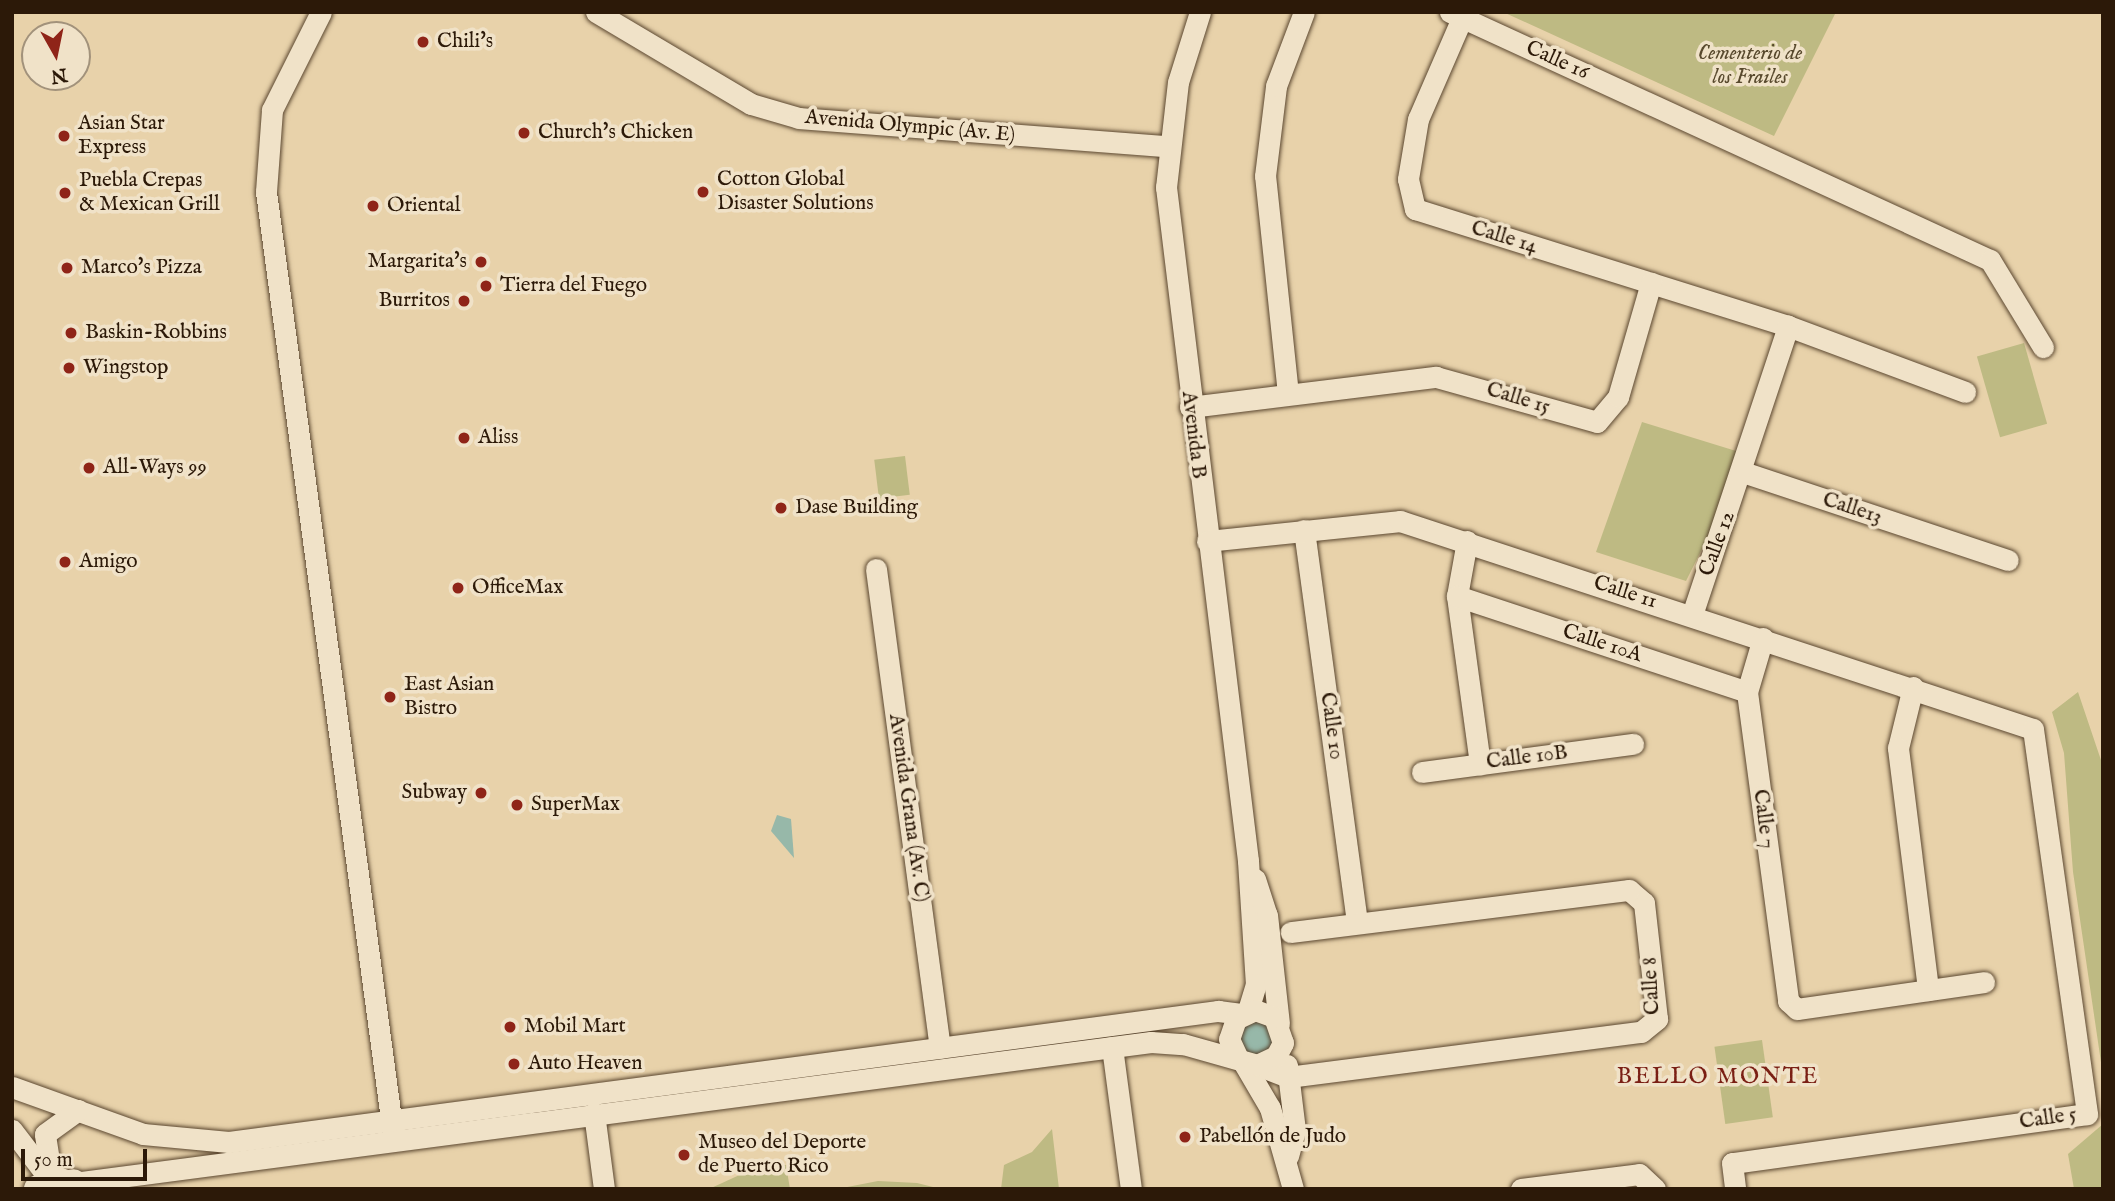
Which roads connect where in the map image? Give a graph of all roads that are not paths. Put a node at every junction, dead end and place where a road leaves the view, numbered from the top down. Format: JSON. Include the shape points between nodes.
{"nodes":[{"id":1,"x":321,"y":12,"type":"edge"},
{"id":2,"x":596,"y":12,"type":"edge"},
{"id":3,"x":1200,"y":12,"type":"edge"},
{"id":4,"x":1304,"y":12,"type":"edge"},
{"id":5,"x":1456,"y":15,"type":"edge"},
{"id":6,"x":1166,"y":146,"type":"junction"},
{"id":7,"x":1651,"y":283,"type":"junction"},
{"id":8,"x":1788,"y":326,"type":"junction"},
{"id":9,"x":2043,"y":347,"type":"dead end"},
{"id":10,"x":1965,"y":392,"type":"dead end"},
{"id":11,"x":1288,"y":394,"type":"junction"},
{"id":12,"x":1190,"y":407,"type":"junction"},
{"id":13,"x":1743,"y":472,"type":"junction"},
{"id":14,"x":1304,"y":530,"type":"junction"},
{"id":15,"x":1207,"y":541,"type":"junction"},
{"id":16,"x":1468,"y":541,"type":"junction"},
{"id":17,"x":2008,"y":560,"type":"dead end"},
{"id":18,"x":876,"y":569,"type":"dead end"},
{"id":19,"x":1457,"y":596,"type":"junction"},
{"id":20,"x":1692,"y":615,"type":"junction"},
{"id":21,"x":1763,"y":638,"type":"junction"},
{"id":22,"x":1913,"y":687,"type":"junction"},
{"id":23,"x":1747,"y":692,"type":"junction"},
{"id":24,"x":2033,"y":729,"type":"joint"},
{"id":25,"x":1633,"y":744,"type":"dead end"},
{"id":26,"x":1480,"y":764,"type":"junction"},
{"id":27,"x":1422,"y":772,"type":"dead end"},
{"id":28,"x":1248,"y":861,"type":"junction"},
{"id":29,"x":1357,"y":922,"type":"junction"},
{"id":30,"x":1291,"y":932,"type":"dead end"},
{"id":31,"x":1984,"y":982,"type":"dead end"},
{"id":32,"x":1928,"y":990,"type":"junction"},
{"id":33,"x":1245,"y":1013,"type":"junction"},
{"id":34,"x":1281,"y":1033,"type":"junction"},
{"id":35,"x":1112,"y":1047,"type":"junction"},
{"id":36,"x":940,"y":1048,"type":"junction"},
{"id":37,"x":1246,"y":1061,"type":"junction"},
{"id":38,"x":1288,"y":1077,"type":"junction"},
{"id":39,"x":12,"y":1087,"type":"edge"},
{"id":40,"x":78,"y":1110,"type":"junction"},
{"id":41,"x":594,"y":1113,"type":"junction"},
{"id":42,"x":12,"y":1130,"type":"edge"},
{"id":43,"x":392,"y":1130,"type":"junction"},
{"id":44,"x":1288,"y":1156,"type":"junction"},
{"id":45,"x":55,"y":1183,"type":"edge"},
{"id":46,"x":604,"y":1189,"type":"edge"},
{"id":47,"x":1131,"y":1189,"type":"edge"},
{"id":48,"x":1293,"y":1189,"type":"edge"},
{"id":49,"x":1521,"y":1189,"type":"edge"},
{"id":50,"x":1655,"y":1189,"type":"edge"},
{"id":51,"x":1735,"y":1189,"type":"edge"}],
"edges":[{"from":1,"to":43,"type":"street","via":[[272,110],[266,192]]},
{"from":2,"to":6,"type":"street","name":"Avenida Olympic (Av. E)","via":[[751,104],[799,118]]},
{"from":3,"to":6,"type":"street","name":"Avenida B"},
{"from":4,"to":11,"type":"street","via":[[1276,86],[1265,176]]},
{"from":5,"to":7,"type":"street","name":"Calle 14","via":[[1418,119],[1408,179],[1415,209]]},
{"from":5,"to":9,"type":"street","name":"Calle 16","via":[[1990,260]]},
{"from":6,"to":12,"type":"street","name":"Avenida B","via":[[1169,235]]},
{"from":7,"to":8,"type":"street","name":"Calle 14"},
{"from":7,"to":11,"type":"street","name":"Calle 15","via":[[1618,397],[1597,422],[1452,379]]},
{"from":8,"to":10,"type":"street","name":"Calle 14"},
{"from":8,"to":13,"type":"street"},
{"from":11,"to":12,"type":"street","name":"Calle 15"},
{"from":12,"to":15,"type":"street","name":"Avenida B"},
{"from":13,"to":17,"type":"street","name":"Calle13"},
{"from":13,"to":20,"type":"street","name":"Calle 12"},
{"from":14,"to":15,"type":"street","name":"Calle 11"},
{"from":14,"to":16,"type":"street","name":"Calle 11","via":[[1400,521]]},
{"from":14,"to":29,"type":"street","name":"Calle 10"},
{"from":15,"to":28,"type":"street","name":"Avenida B"},
{"from":16,"to":19,"type":"street"},
{"from":16,"to":20,"type":"street","name":"Calle 11"},
{"from":18,"to":36,"type":"street","name":"Avenida Grana (Av. C)"},
{"from":19,"to":23,"type":"street","name":"Calle 10A"},
{"from":19,"to":26,"type":"street"},
{"from":20,"to":21,"type":"street","name":"Calle 11"},
{"from":21,"to":22,"type":"street","name":"Calle 11"},
{"from":21,"to":23,"type":"street","name":"Calle 7"},
{"from":22,"to":24,"type":"street","name":"Calle 11"},
{"from":22,"to":32,"type":"street","via":[[1898,748]]},
{"from":23,"to":32,"type":"street","name":"Calle 7","via":[[1788,1002],[1797,1009]]},
{"from":24,"to":51,"type":"street","name":"Calle 5","via":[[2087,1114],[1732,1163]]},
{"from":25,"to":26,"type":"street","name":"Calle 10B"},
{"from":26,"to":27,"type":"street","name":"Calle 10B"},
{"from":28,"to":33,"type":"street","name":"Avenida B","via":[[1256,984]]},
{"from":28,"to":34,"type":"street","name":"Avenida B","via":[[1267,915]]},
{"from":29,"to":30,"type":"street","name":"Calle 8"},
{"from":29,"to":38,"type":"street","name":"Calle 8","via":[[1629,890],[1643,903],[1657,1019],[1641,1032]]},
{"from":31,"to":32,"type":"street"},
{"from":33,"to":34,"type":"street","via":[[1262,1011]]},
{"from":33,"to":36,"type":"street","via":[[1218,1011]]},
{"from":33,"to":37,"type":"street","via":[[1228,1039]]},
{"from":34,"to":37,"type":"street","via":[[1276,1056]]},
{"from":34,"to":38,"type":"street","name":"Avenida B"},
{"from":35,"to":37,"type":"street","name":"Calle 8","via":[[1163,1042]]},
{"from":35,"to":41,"type":"street","name":"Calle 8"},
{"from":35,"to":47,"type":"street"},
{"from":36,"to":43,"type":"street"},
{"from":37,"to":38,"type":"street","name":"Calle 8"},
{"from":37,"to":44,"type":"street","name":"Avenida B"},
{"from":38,"to":44,"type":"street","name":"Avenida B","via":[[1294,1130]]},
{"from":39,"to":40,"type":"street"},
{"from":40,"to":43,"type":"street","via":[[186,1142]]},
{"from":40,"to":45,"type":"street","via":[[45,1134],[44,1157]]},
{"from":41,"to":43,"type":"street","name":"Calle 8"},
{"from":41,"to":46,"type":"street"},
{"from":42,"to":45,"type":"street"},
{"from":43,"to":45,"type":"street"},
{"from":44,"to":48,"type":"street","name":"Avenida B"},
{"from":49,"to":50,"type":"street","via":[[1639,1174]]}]}
